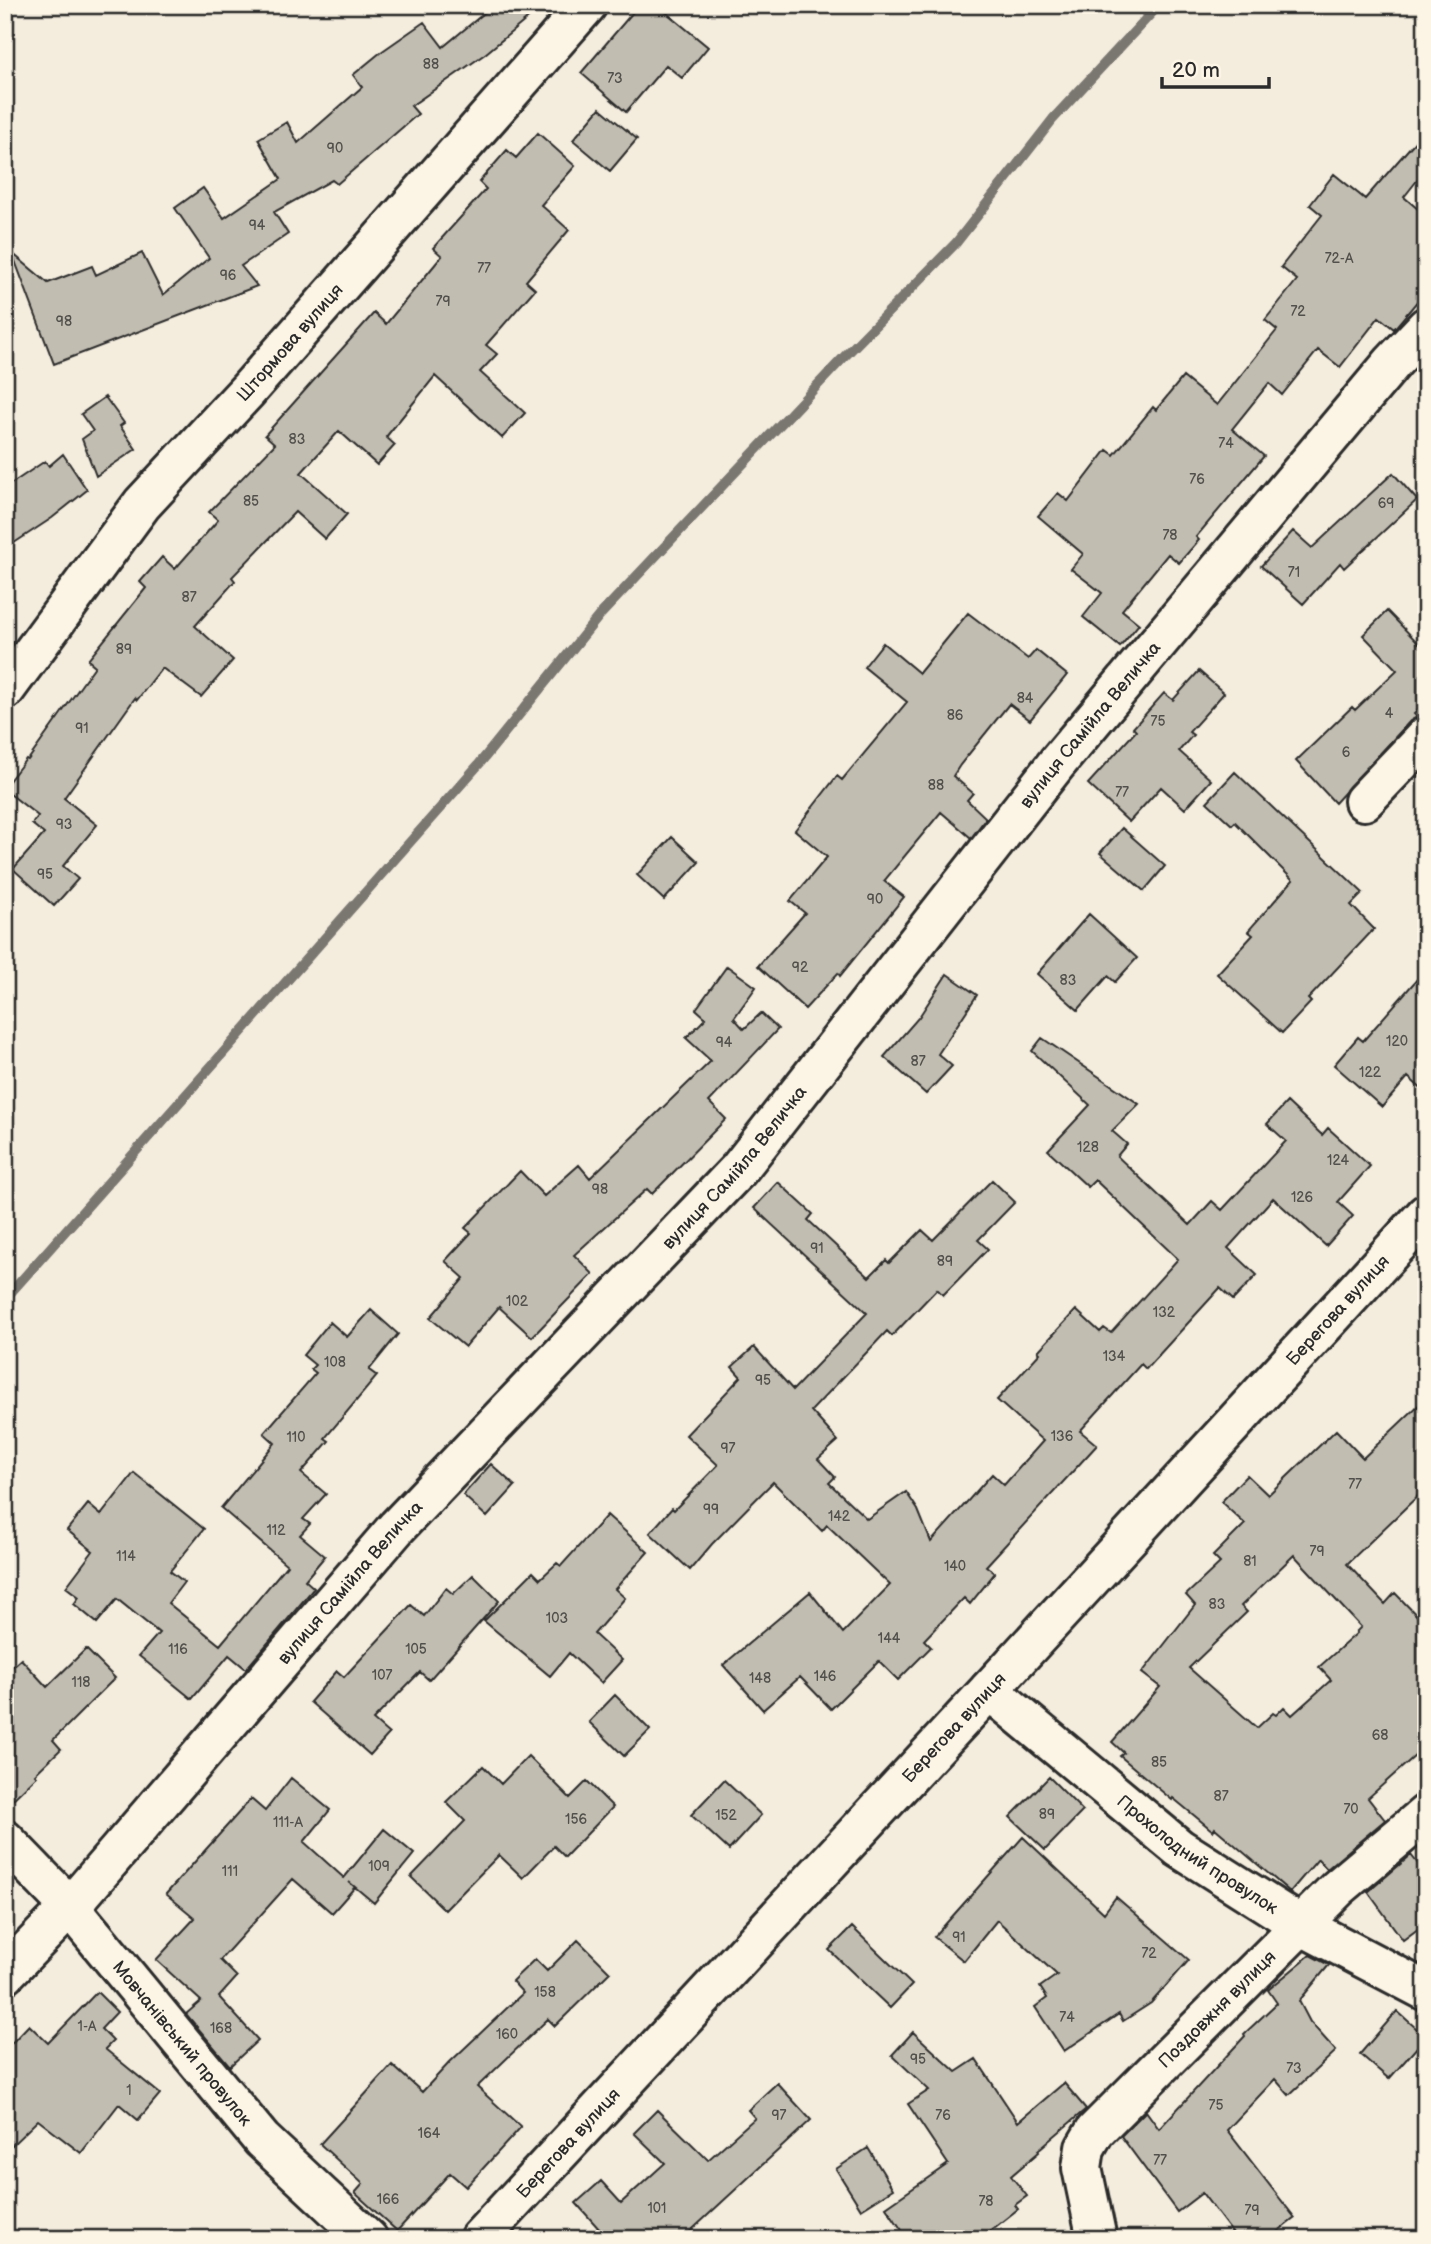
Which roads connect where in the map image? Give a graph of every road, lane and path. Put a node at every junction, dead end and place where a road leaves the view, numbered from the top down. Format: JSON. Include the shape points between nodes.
{"nodes":[{"id":1,"x":587,"y":5,"type":"edge"},
{"id":2,"x":1426,"y":327,"type":"edge"},
{"id":3,"x":5,"y":690,"type":"edge"},
{"id":4,"x":1426,"y":736,"type":"edge"},
{"id":5,"x":1364,"y":801,"type":"dead end"},
{"id":6,"x":1426,"y":1214,"type":"edge"},
{"id":7,"x":989,"y":1690,"type":"junction"},
{"id":8,"x":1426,"y":1814,"type":"edge"},
{"id":9,"x":5,"y":1840,"type":"edge"},
{"id":10,"x":70,"y":1908,"type":"junction"},
{"id":11,"x":1301,"y":1926,"type":"junction"},
{"id":12,"x":5,"y":1974,"type":"edge"},
{"id":13,"x":1426,"y":1991,"type":"edge"},
{"id":14,"x":368,"y":2239,"type":"edge"},
{"id":15,"x":479,"y":2239,"type":"edge"},
{"id":16,"x":1097,"y":2239,"type":"edge"}],
"edges":[{"from":1,"to":3,"type":"street","name":"Штормова вулиця","via":[[142,504]]},
{"from":2,"to":10,"type":"street","name":"вулиця Самійла Величка","via":[[1057,763],[739,1169],[397,1527]]},
{"from":4,"to":5,"type":"street"},
{"from":6,"to":7,"type":"street","name":"Берегова вулиця"},
{"from":7,"to":11,"type":"street","name":"Прохолодний провулок","via":[[1179,1848]]},
{"from":7,"to":15,"type":"street","name":"Берегова вулиця"},
{"from":8,"to":11,"type":"street","name":"Поздовжня вулиця","via":[[1338,1888]]},
{"from":9,"to":10,"type":"street","name":"Мовчанівський провулок"},
{"from":10,"to":12,"type":"street","name":"вулиця Самійла Величка"},
{"from":10,"to":14,"type":"street","name":"Мовчанівський провулок","via":[[262,2140]]},
{"from":11,"to":13,"type":"street","name":"Прохолодний провулок"},
{"from":11,"to":16,"type":"street","name":"Поздовжня вулиця","via":[[1095,2131],[1085,2148],[1082,2168]]}]}
